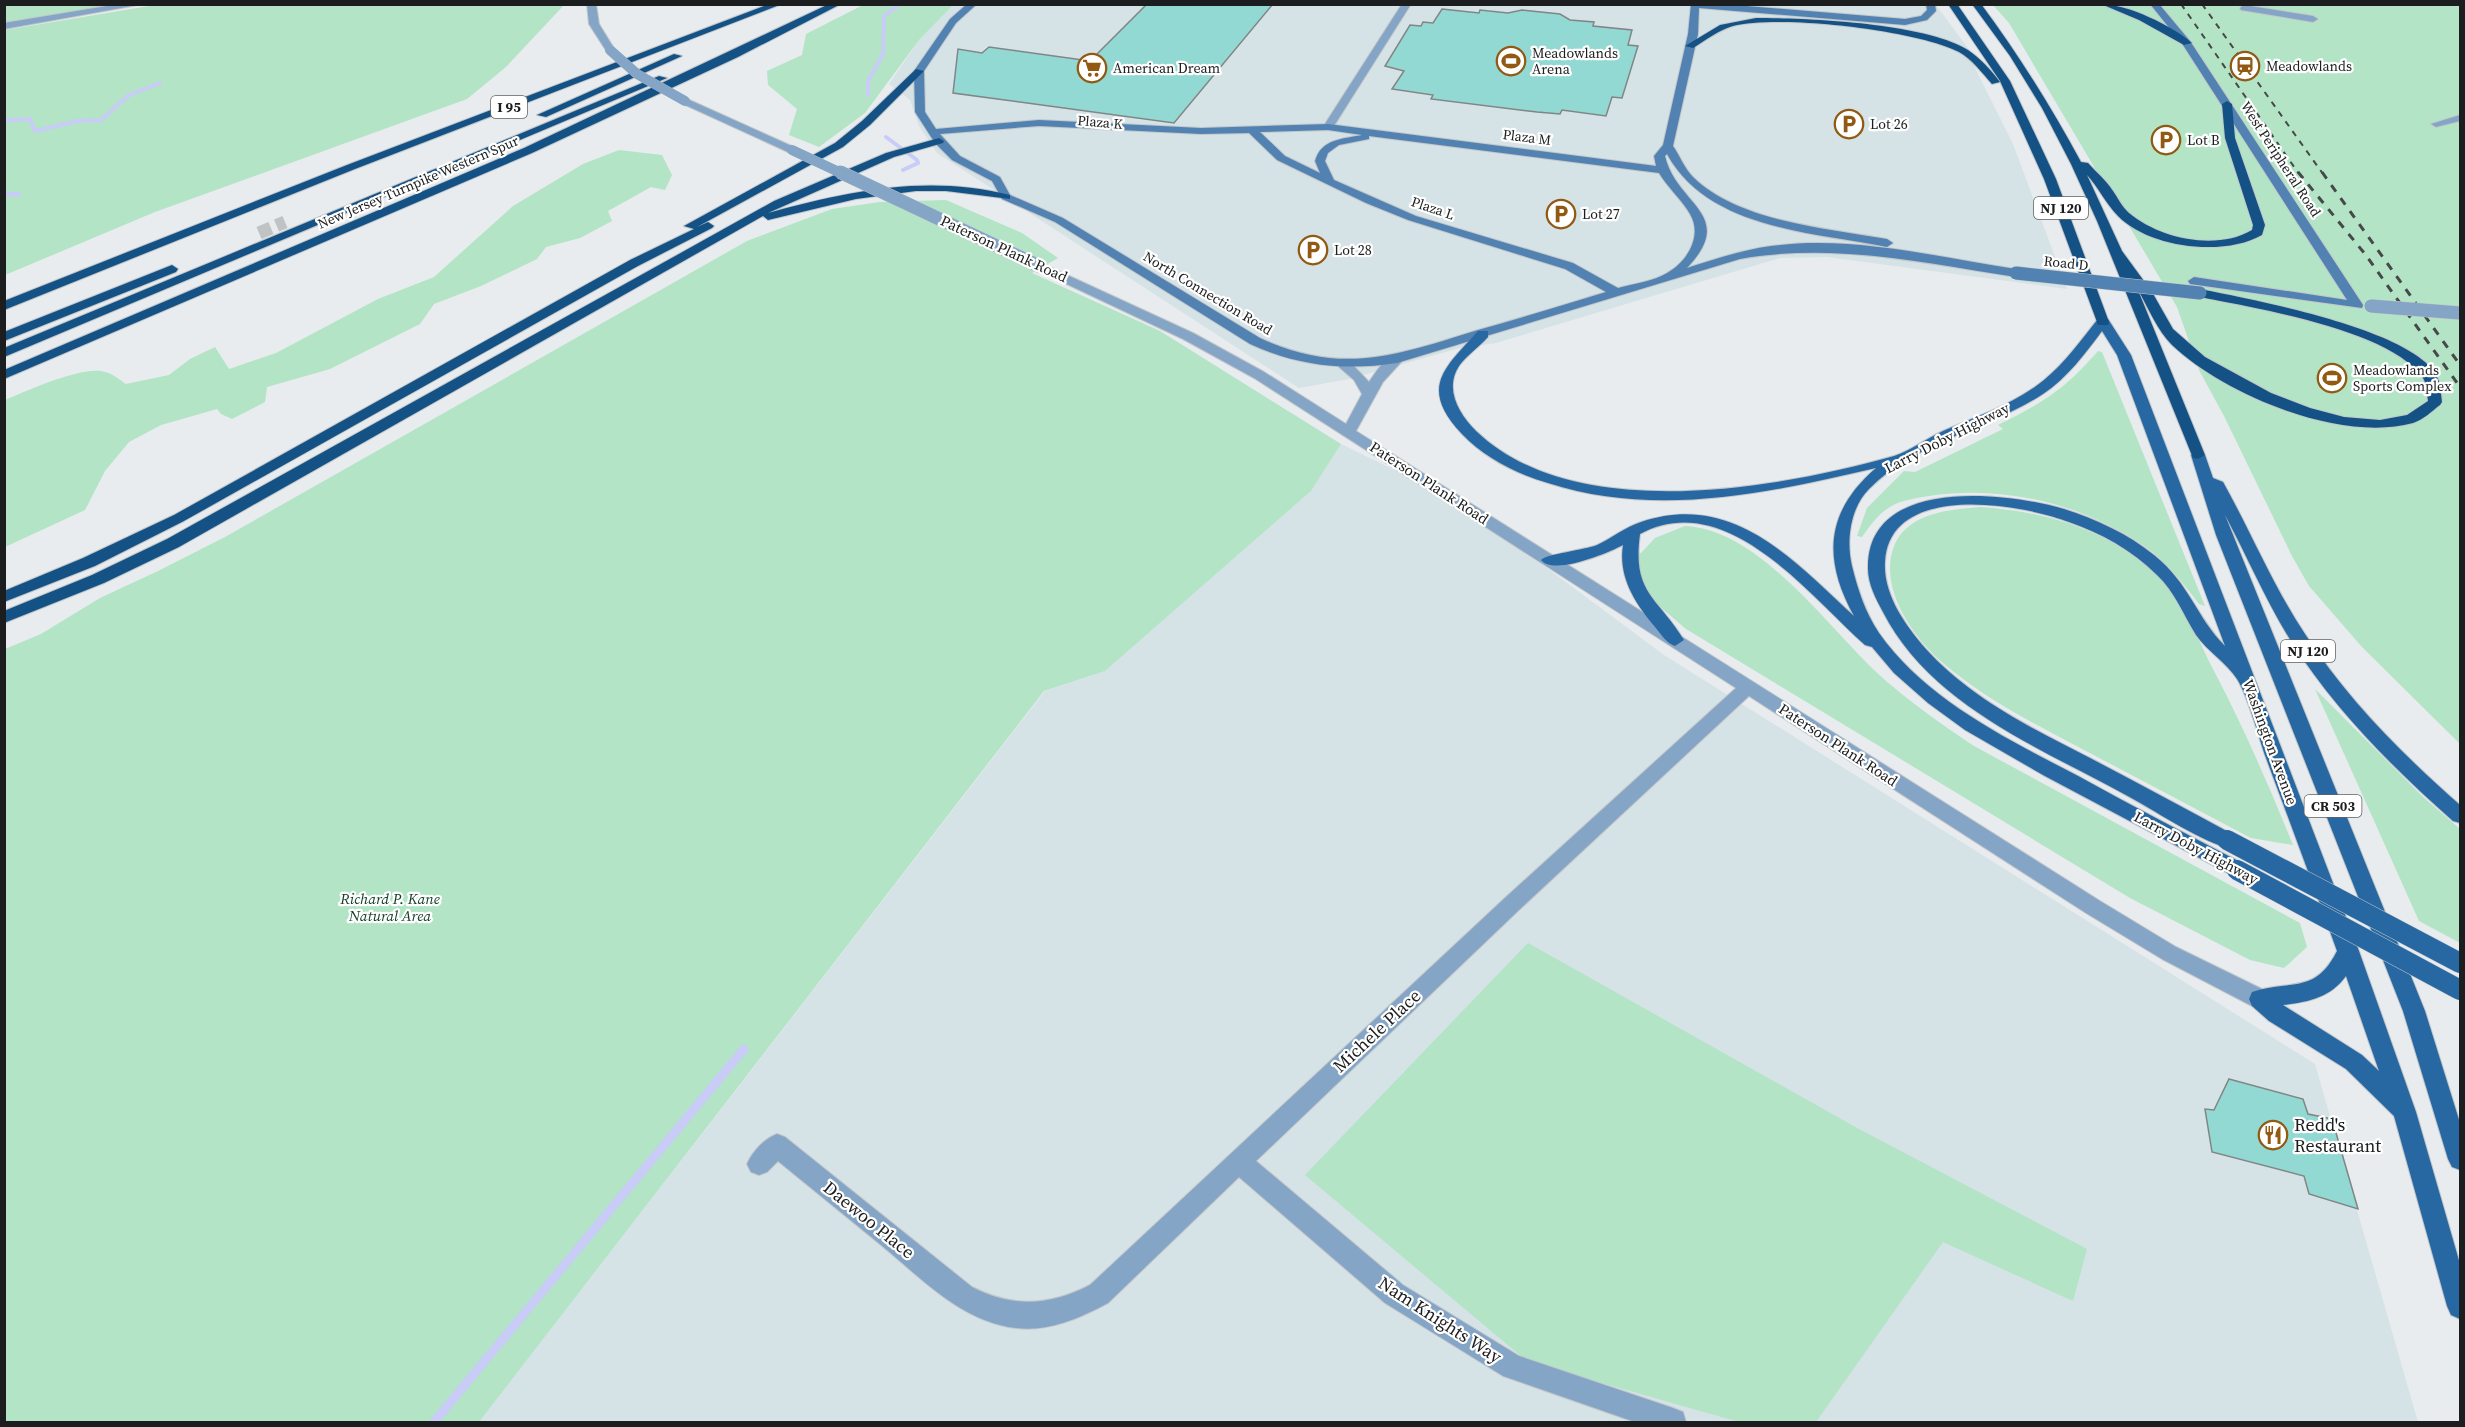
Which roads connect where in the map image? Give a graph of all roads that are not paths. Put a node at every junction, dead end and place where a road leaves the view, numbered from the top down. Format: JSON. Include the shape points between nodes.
{"nodes":[{"id":1,"x":139,"y":4,"type":"edge"},
{"id":2,"x":591,"y":4,"type":"edge"},
{"id":3,"x":778,"y":4,"type":"edge"},
{"id":4,"x":793,"y":4,"type":"edge"},
{"id":5,"x":837,"y":4,"type":"edge"},
{"id":6,"x":973,"y":4,"type":"edge"},
{"id":7,"x":1407,"y":4,"type":"edge"},
{"id":8,"x":1689,"y":4,"type":"edge"},
{"id":9,"x":1743,"y":4,"type":"edge"},
{"id":10,"x":1930,"y":4,"type":"edge"},
{"id":11,"x":1952,"y":4,"type":"edge"},
{"id":12,"x":1976,"y":4,"type":"edge"},
{"id":13,"x":2105,"y":4,"type":"edge"},
{"id":14,"x":2154,"y":4,"type":"edge"},
{"id":15,"x":1695,"y":5,"type":"edge"},
{"id":16,"x":2244,"y":8,"type":"dead end"},
{"id":17,"x":1768,"y":11,"type":"junction"},
{"id":18,"x":2313,"y":19,"type":"dead end"},
{"id":19,"x":2005,"y":22,"type":"dead end"},
{"id":20,"x":4,"y":26,"type":"edge"},
{"id":21,"x":2187,"y":43,"type":"junction"},
{"id":22,"x":1690,"y":46,"type":"junction"},
{"id":23,"x":2012,"y":52,"type":"junction"},
{"id":24,"x":919,"y":71,"type":"junction"},
{"id":25,"x":2011,"y":98,"type":"junction"},
{"id":26,"x":2227,"y":104,"type":"junction"},
{"id":27,"x":2460,"y":118,"type":"edge"},
{"id":28,"x":526,"y":122,"type":"dead end"},
{"id":29,"x":2436,"y":124,"type":"dead end"},
{"id":30,"x":1328,"y":127,"type":"junction"},
{"id":31,"x":1251,"y":129,"type":"junction"},
{"id":32,"x":1389,"y":135,"type":"junction"},
{"id":33,"x":1370,"y":136,"type":"junction"},
{"id":34,"x":935,"y":137,"type":"junction"},
{"id":35,"x":1259,"y":138,"type":"junction"},
{"id":36,"x":485,"y":139,"type":"dead end"},
{"id":37,"x":1126,"y":139,"type":"dead end"},
{"id":38,"x":1191,"y":142,"type":"dead end"},
{"id":39,"x":1668,"y":146,"type":"junction"},
{"id":40,"x":2072,"y":151,"type":"junction"},
{"id":41,"x":886,"y":152,"type":"junction"},
{"id":42,"x":1660,"y":170,"type":"junction"},
{"id":43,"x":1330,"y":182,"type":"junction"},
{"id":44,"x":359,"y":192,"type":"dead end"},
{"id":45,"x":1006,"y":197,"type":"junction"},
{"id":46,"x":731,"y":227,"type":"junction"},
{"id":47,"x":259,"y":233,"type":"tunnel mouth"},
{"id":48,"x":2117,"y":253,"type":"junction"},
{"id":49,"x":634,"y":263,"type":"junction"},
{"id":50,"x":2015,"y":267,"type":"junction"},
{"id":51,"x":1672,"y":276,"type":"junction"},
{"id":52,"x":2197,"y":287,"type":"junction"},
{"id":53,"x":1617,"y":293,"type":"junction"},
{"id":54,"x":2357,"y":305,"type":"junction"},
{"id":55,"x":4,"y":306,"type":"edge"},
{"id":56,"x":2460,"y":313,"type":"edge"},
{"id":57,"x":2103,"y":322,"type":"junction"},
{"id":58,"x":1483,"y":334,"type":"junction"},
{"id":59,"x":4,"y":337,"type":"edge"},
{"id":60,"x":4,"y":353,"type":"edge"},
{"id":61,"x":1397,"y":359,"type":"junction"},
{"id":62,"x":1344,"y":364,"type":"junction"},
{"id":63,"x":4,"y":375,"type":"edge"},
{"id":64,"x":1369,"y":394,"type":"junction"},
{"id":65,"x":1349,"y":431,"type":"junction"},
{"id":66,"x":2198,"y":455,"type":"junction"},
{"id":67,"x":1900,"y":458,"type":"junction"},
{"id":68,"x":1632,"y":533,"type":"junction"},
{"id":69,"x":1549,"y":560,"type":"junction"},
{"id":70,"x":4,"y":597,"type":"edge"},
{"id":71,"x":4,"y":618,"type":"edge"},
{"id":72,"x":1675,"y":640,"type":"junction"},
{"id":73,"x":1893,"y":659,"type":"junction"},
{"id":74,"x":2245,"y":676,"type":"junction"},
{"id":75,"x":1748,"y":687,"type":"junction"},
{"id":76,"x":2460,"y":816,"type":"edge"},
{"id":77,"x":2348,"y":951,"type":"junction"},
{"id":78,"x":2460,"y":963,"type":"edge"},
{"id":79,"x":2460,"y":990,"type":"edge"},
{"id":80,"x":2260,"y":999,"type":"junction"},
{"id":81,"x":2404,"y":1112,"type":"junction"},
{"id":82,"x":2460,"y":1159,"type":"edge"},
{"id":83,"x":1239,"y":1162,"type":"junction"},
{"id":84,"x":759,"y":1164,"type":"dead end"},
{"id":85,"x":2460,"y":1306,"type":"edge"},
{"id":86,"x":982,"y":1308,"type":"joint"},
{"id":87,"x":1673,"y":1422,"type":"edge"}],
"edges":[{"from":1,"to":20,"type":"street"},
{"from":2,"to":65,"type":"street","name":"Paterson Plank Road","bridge":true,"via":[[594,24],[610,50],[637,74],[685,101],[1240,364]]},
{"from":3,"to":55,"type":"highway","number":"I 95","via":[[343,170]]},
{"from":4,"to":28,"type":"highway"},
{"from":5,"to":60,"type":"highway"},
{"from":5,"to":63,"type":"highway","name":"New Jersey Turnpike Western Spur","via":[[581,128]]},
{"from":6,"to":24,"type":"street","via":[[953,21]]},
{"from":7,"to":30,"type":"street"},
{"from":8,"to":15,"type":"street"},
{"from":9,"to":17,"type":"street"},
{"from":10,"to":17,"type":"street","via":[[1929,15],[1905,22]]},
{"from":11,"to":25,"type":"highway","number":"NJ 120","via":[[2000,73]]},
{"from":12,"to":23,"type":"highway","number":"NJ 120"},
{"from":13,"to":21,"type":"highway","via":[[2142,18]]},
{"from":14,"to":21,"type":"street","name":"West Peripheral Road"},
{"from":15,"to":17,"type":"street"},
{"from":15,"to":22,"type":"street"},
{"from":16,"to":18,"type":"street"},
{"from":19,"to":23,"type":"highway"},
{"from":21,"to":26,"type":"street","name":"West Peripheral Road"},
{"from":22,"to":25,"type":"highway","via":[[1724,26],[1760,20],[1914,35],[1965,52]]},
{"from":22,"to":39,"type":"street"},
{"from":23,"to":40,"type":"highway","number":"NJ 120"},
{"from":24,"to":34,"type":"street","name":"North Connection Road","via":[[918,105]]},
{"from":24,"to":49,"type":"highway","via":[[838,145],[673,235]]},
{"from":25,"to":57,"type":"highway","number":"NJ 120","via":[[2050,179]]},
{"from":26,"to":40,"type":"highway","via":[[2230,138],[2259,225],[2258,232],[2243,240],[2191,242],[2139,226],[2122,214],[2110,194]]},
{"from":26,"to":54,"type":"street","name":"West Peripheral Road"},
{"from":27,"to":29,"type":"street"},
{"from":30,"to":31,"type":"street","name":"Plaza M"},
{"from":30,"to":32,"type":"street","name":"Plaza M"},
{"from":31,"to":34,"type":"street","name":"Plaza K","via":[[997,124]]},
{"from":31,"to":35,"type":"street","name":"Plaza L"},
{"from":32,"to":33,"type":"street","name":"Plaza M"},
{"from":32,"to":42,"type":"street","name":"Plaza M"},
{"from":33,"to":35,"type":"street","name":"Plaza M"},
{"from":33,"to":43,"type":"street","via":[[1336,143],[1323,151],[1320,161]]},
{"from":34,"to":37,"type":"street","name":"Plaza K","via":[[1017,133]]},
{"from":34,"to":41,"type":"highway"},
{"from":34,"to":45,"type":"street","name":"North Connection Road","via":[[956,158],[996,179]]},
{"from":35,"to":38,"type":"street"},
{"from":35,"to":43,"type":"street","name":"Plaza L","via":[[1281,158]]},
{"from":36,"to":44,"type":"highway"},
{"from":39,"to":42,"type":"street","via":[[1659,156]]},
{"from":39,"to":50,"type":"street","name":"Road D","via":[[1695,184],[1750,212]]},
{"from":40,"to":48,"type":"highway","number":"NJ 120"},
{"from":41,"to":46,"type":"highway"},
{"from":41,"to":49,"type":"highway","via":[[738,210]]},
{"from":42,"to":51,"type":"street","via":[[1693,209],[1701,230],[1696,250]]},
{"from":43,"to":53,"type":"street","name":"Plaza L","via":[[1420,221],[1569,266]]},
{"from":45,"to":46,"type":"highway","via":[[953,188],[882,191],[824,201]]},
{"from":45,"to":62,"type":"street","name":"North Connection Road","via":[[1059,220],[1267,347],[1302,358]]},
{"from":46,"to":71,"type":"highway","via":[[173,543]]},
{"from":47,"to":59,"type":"highway"},
{"from":48,"to":52,"type":"highway","via":[[2150,299],[2158,321],[2177,343],[2220,375],[2255,393],[2304,412],[2359,422],[2408,418],[2435,402],[2433,382],[2426,370],[2368,336]]},
{"from":48,"to":66,"type":"highway","number":"NJ 120"},
{"from":49,"to":70,"type":"highway","via":[[152,533]]},
{"from":50,"to":51,"type":"street","name":"Road D","via":[[1800,247],[1754,252]]},
{"from":50,"to":52,"type":"street","name":"Road D","bridge":true},
{"from":51,"to":53,"type":"street","name":"North Connection Road"},
{"from":52,"to":54,"type":"street","name":"Road D"},
{"from":53,"to":58,"type":"street","name":"North Connection Road"},
{"from":54,"to":56,"type":"street","name":"Road D","bridge":true},
{"from":57,"to":67,"type":"main road","name":"Larry Doby Highway","via":[[2066,369],[2038,392]]},
{"from":57,"to":74,"type":"main road","name":"Washington Avenue","number":"CR 503","via":[[2124,355]]},
{"from":58,"to":61,"type":"street","name":"North Connection Road"},
{"from":58,"to":67,"type":"main road","via":[[1449,374],[1445,391],[1455,417],[1493,452],[1560,481],[1629,494],[1708,495],[1784,484]]},
{"from":61,"to":62,"type":"street","name":"North Connection Road"},
{"from":61,"to":64,"type":"street"},
{"from":62,"to":64,"type":"street","via":[[1360,378]]},
{"from":64,"to":65,"type":"street"},
{"from":65,"to":69,"type":"street","name":"Paterson Plank Road"},
{"from":66,"to":76,"type":"main road","number":"NJ 120","via":[[2241,527],[2283,612],[2312,657],[2371,732]]},
{"from":66,"to":82,"type":"main road","number":"CR 503","via":[[2224,535],[2414,1011]]},
{"from":67,"to":73,"type":"main road","name":"Larry Doby Highway","via":[[1856,496],[1844,520],[1842,535],[1843,566],[1853,600]]},
{"from":68,"to":69,"type":"main road","via":[[1589,555]]},
{"from":68,"to":72,"type":"main road","via":[[1628,565],[1634,586]]},
{"from":68,"to":73,"type":"main road","via":[[1649,524],[1689,519],[1718,523],[1745,533],[1785,559],[1842,617]]},
{"from":69,"to":72,"type":"street","name":"Paterson Plank Road"},
{"from":72,"to":75,"type":"street","name":"Paterson Plank Road"},
{"from":73,"to":79,"type":"main road","name":"Larry Doby Highway","bridge":true,"via":[[1933,697],[1983,733]]},
{"from":74,"to":77,"type":"main road","name":"Washington Avenue","number":"CR 503"},
{"from":74,"to":78,"type":"main road","bridge":true,"via":[[2205,635],[2177,587],[2157,566],[2128,544],[2077,519],[2014,503],[1952,501],[1904,515],[1877,542],[1875,569],[1886,604],[1908,640],[1946,680],[1981,707]]},
{"from":75,"to":80,"type":"street","name":"Paterson Plank Road","via":[[2123,926]]},
{"from":75,"to":83,"type":"street","name":"Michele Place"},
{"from":77,"to":80,"type":"main road","via":[[2338,973],[2320,989]]},
{"from":77,"to":81,"type":"main road","name":"Washington Avenue","number":"CR 503"},
{"from":80,"to":81,"type":"main road","via":[[2354,1062]]},
{"from":81,"to":85,"type":"main road","name":"Washington Avenue","number":"CR 503"},
{"from":83,"to":86,"type":"street","name":"Michele Place","via":[[1099,1294],[1073,1308],[1043,1317],[1010,1316]]},
{"from":83,"to":87,"type":"street","name":"Nam Knights Way","via":[[1394,1294],[1512,1367]]},
{"from":84,"to":86,"type":"street","name":"Daewoo Place","via":[[777,1145]]}]}
